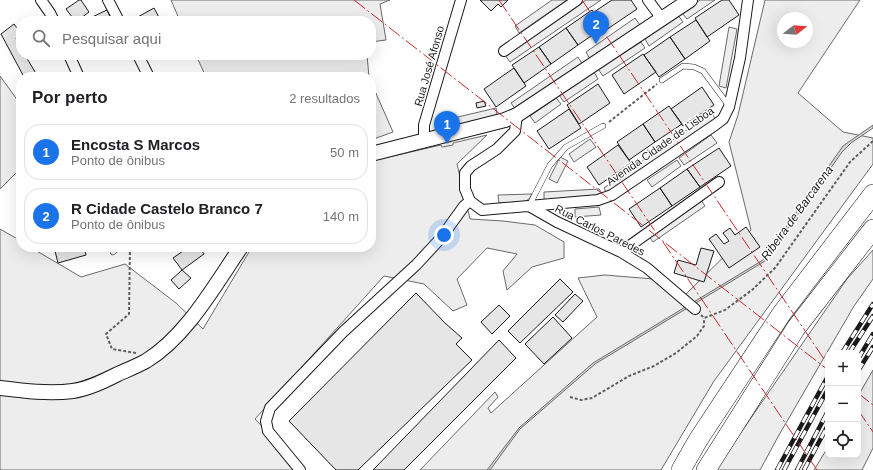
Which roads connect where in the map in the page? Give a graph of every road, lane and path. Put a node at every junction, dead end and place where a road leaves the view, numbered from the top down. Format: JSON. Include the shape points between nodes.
{"nodes":[{"id":1,"x":40,"y":0,"type":"edge"},
{"id":2,"x":108,"y":0,"type":"edge"},
{"id":3,"x":461,"y":0,"type":"edge"},
{"id":4,"x":577,"y":0,"type":"edge"},
{"id":5,"x":648,"y":0,"type":"edge"},
{"id":6,"x":690,"y":0,"type":"edge"},
{"id":7,"x":748,"y":0,"type":"edge"},
{"id":8,"x":52,"y":16,"type":"edge"},
{"id":9,"x":116,"y":16,"type":"edge"},
{"id":10,"x":662,"y":19,"type":"junction"},
{"id":11,"x":504,"y":51,"type":"dead end"},
{"id":12,"x":71,"y":60,"type":"edge"},
{"id":13,"x":140,"y":60,"type":"edge"},
{"id":14,"x":77,"y":72,"type":"edge"},
{"id":15,"x":146,"y":72,"type":"edge"},
{"id":16,"x":662,"y":80,"type":"joint"},
{"id":17,"x":729,"y":107,"type":"junction"},
{"id":18,"x":511,"y":118,"type":"junction"},
{"id":19,"x":603,"y":126,"type":"joint"},
{"id":20,"x":424,"y":140,"type":"junction"},
{"id":21,"x":873,"y":141,"type":"edge"},
{"id":22,"x":376,"y":153,"type":"edge"},
{"id":23,"x":719,"y":182,"type":"dead end"},
{"id":24,"x":873,"y":194,"type":"edge"},
{"id":25,"x":467,"y":204,"type":"junction"},
{"id":26,"x":529,"y":206,"type":"junction"},
{"id":27,"x":873,"y":229,"type":"edge"},
{"id":28,"x":130,"y":252,"type":"edge"},
{"id":29,"x":238,"y":252,"type":"edge"},
{"id":30,"x":621,"y":252,"type":"junction"},
{"id":31,"x":695,"y":309,"type":"joint"},
{"id":32,"x":704,"y":318,"type":"junction"},
{"id":33,"x":140,"y":356,"type":"dead end"},
{"id":34,"x":0,"y":388,"type":"edge"},
{"id":35,"x":570,"y":397,"type":"dead end"},
{"id":36,"x":300,"y":470,"type":"edge"},
{"id":37,"x":681,"y":470,"type":"edge"},
{"id":38,"x":706,"y":470,"type":"edge"}],
"edges":[{"from":1,"to":8,"type":"street"},
{"from":2,"to":9,"type":"street"},
{"from":3,"to":20,"type":"street","name":"Rua José Afonso","via":[[424,125]]},
{"from":4,"to":11,"type":"street"},
{"from":5,"to":10,"type":"street"},
{"from":6,"to":10,"type":"street"},
{"from":7,"to":17,"type":"street","name":"Avenida Cidade de Lisboa","via":[[740,58]]},
{"from":10,"to":18,"type":"street"},
{"from":12,"to":14,"type":"street"},
{"from":13,"to":15,"type":"street"},
{"from":16,"to":17,"type":"lane","via":[[683,66],[694,67],[702,71]]},
{"from":16,"to":19,"type":"path"},
{"from":17,"to":26,"type":"street","name":"Avenida Cidade de Lisboa","via":[[723,119],[716,125],[612,195],[598,200]]},
{"from":18,"to":20,"type":"street"},
{"from":18,"to":25,"type":"street","via":[[515,131],[497,149],[465,173],[464,189]]},
{"from":19,"to":26,"type":"lane","via":[[566,147],[550,165]]},
{"from":20,"to":22,"type":"street"},
{"from":21,"to":32,"type":"path","via":[[850,162],[775,268],[752,290],[725,310]]},
{"from":23,"to":30,"type":"street"},
{"from":24,"to":37,"type":"highway","via":[[782,313]]},
{"from":25,"to":26,"type":"street","name":"Avenida Cidade de Lisboa","via":[[482,210]]},
{"from":25,"to":36,"type":"street","via":[[416,265],[343,332],[270,408],[266,421],[268,432]]},
{"from":26,"to":30,"type":"street","name":"Rua Carlos Paredes"},
{"from":27,"to":38,"type":"highway","via":[[796,328]]},
{"from":28,"to":33,"type":"path","via":[[129,314],[106,334],[112,349],[135,352]]},
{"from":29,"to":34,"type":"street","via":[[180,331],[146,361],[103,382],[74,391],[30,392]]},
{"from":30,"to":31,"type":"street","name":"Rua Carlos Paredes","via":[[647,268]]},
{"from":31,"to":32,"type":"path"},
{"from":32,"to":35,"type":"path","via":[[704,326],[697,336],[654,366],[629,376],[592,398],[581,400]]}]}
